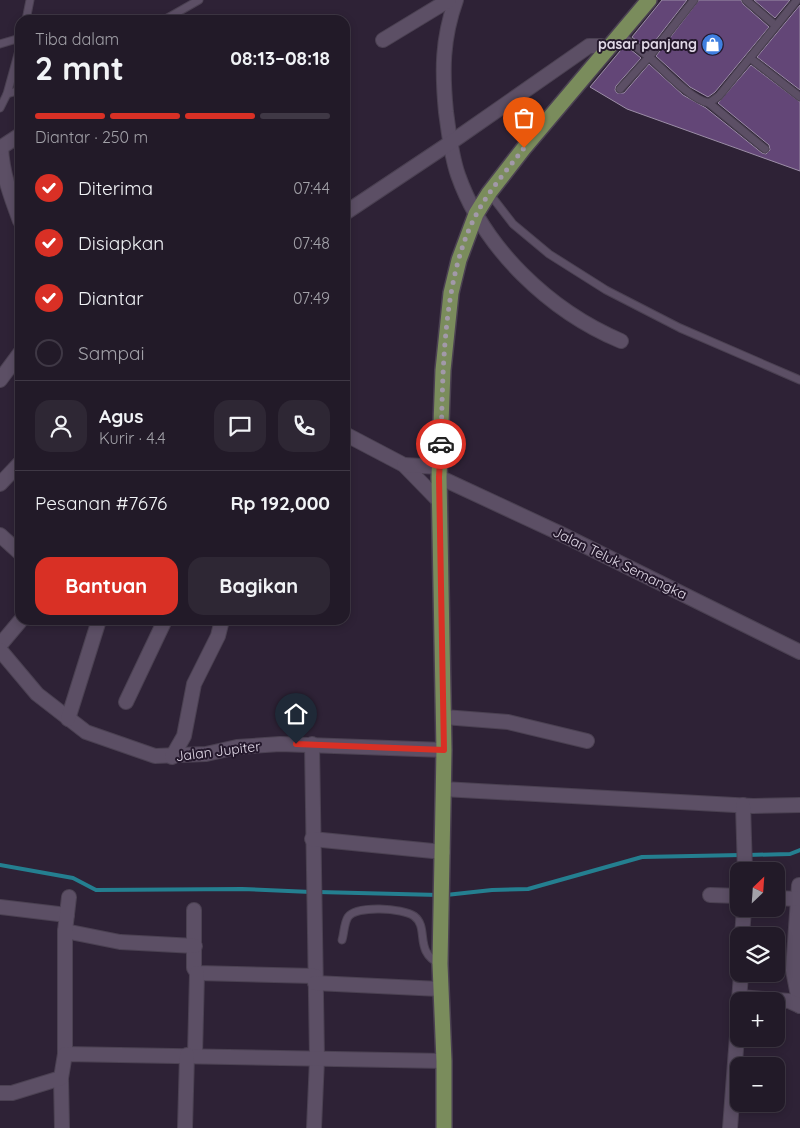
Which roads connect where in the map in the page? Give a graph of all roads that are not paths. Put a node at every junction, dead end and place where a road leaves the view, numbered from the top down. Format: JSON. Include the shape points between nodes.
{"nodes":[{"id":1,"x":30,"y":0,"type":"edge"},
{"id":2,"x":199,"y":0,"type":"edge"},
{"id":3,"x":449,"y":0,"type":"edge"},
{"id":4,"x":456,"y":0,"type":"edge"},
{"id":5,"x":649,"y":0,"type":"edge"},
{"id":6,"x":694,"y":0,"type":"edge"},
{"id":7,"x":746,"y":0,"type":"edge"},
{"id":8,"x":796,"y":0,"type":"edge"},
{"id":9,"x":27,"y":15,"type":"edge"},
{"id":10,"x":173,"y":15,"type":"edge"},
{"id":11,"x":776,"y":26,"type":"junction"},
{"id":12,"x":620,"y":34,"type":"junction"},
{"id":13,"x":15,"y":40,"type":"edge"},
{"id":14,"x":383,"y":40,"type":"dead end"},
{"id":15,"x":0,"y":44,"type":"edge"},
{"id":16,"x":606,"y":51,"type":"junction"},
{"id":17,"x":649,"y":57,"type":"junction"},
{"id":18,"x":750,"y":58,"type":"junction"},
{"id":19,"x":15,"y":65,"type":"edge"},
{"id":20,"x":620,"y":89,"type":"dead end"},
{"id":21,"x":15,"y":92,"type":"edge"},
{"id":22,"x":7,"y":94,"type":"junction"},
{"id":23,"x":800,"y":97,"type":"edge"},
{"id":24,"x":710,"y":103,"type":"junction"},
{"id":25,"x":0,"y":108,"type":"edge"},
{"id":26,"x":15,"y":138,"type":"edge"},
{"id":27,"x":450,"y":143,"type":"junction"},
{"id":28,"x":1,"y":147,"type":"edge"},
{"id":29,"x":765,"y":149,"type":"dead end"},
{"id":30,"x":489,"y":193,"type":"junction"},
{"id":31,"x":15,"y":208,"type":"edge"},
{"id":32,"x":350,"y":210,"type":"edge"},
{"id":33,"x":476,"y":214,"type":"junction"},
{"id":34,"x":621,"y":341,"type":"dead end"},
{"id":35,"x":15,"y":360,"type":"edge"},
{"id":36,"x":0,"y":380,"type":"edge"},
{"id":37,"x":800,"y":380,"type":"edge"},
{"id":38,"x":350,"y":437,"type":"edge"},
{"id":39,"x":404,"y":465,"type":"junction"},
{"id":40,"x":15,"y":468,"type":"edge"},
{"id":41,"x":440,"y":472,"type":"junction"},
{"id":42,"x":0,"y":484,"type":"edge"},
{"id":43,"x":440,"y":502,"type":"junction"},
{"id":44,"x":0,"y":535,"type":"edge"},
{"id":45,"x":15,"y":548,"type":"edge"},
{"id":46,"x":17,"y":625,"type":"edge"},
{"id":47,"x":97,"y":625,"type":"edge"},
{"id":48,"x":162,"y":625,"type":"edge"},
{"id":49,"x":221,"y":625,"type":"edge"},
{"id":50,"x":0,"y":645,"type":"edge"},
{"id":51,"x":0,"y":650,"type":"edge"},
{"id":52,"x":800,"y":652,"type":"edge"},
{"id":53,"x":126,"y":702,"type":"dead end"},
{"id":54,"x":444,"y":717,"type":"junction"},
{"id":55,"x":68,"y":719,"type":"junction"},
{"id":56,"x":586,"y":741,"type":"dead end"},
{"id":57,"x":312,"y":744,"type":"junction"},
{"id":58,"x":444,"y":750,"type":"junction"},
{"id":59,"x":172,"y":757,"type":"junction"},
{"id":60,"x":443,"y":789,"type":"junction"},
{"id":61,"x":800,"y":805,"type":"edge"},
{"id":62,"x":744,"y":806,"type":"junction"},
{"id":63,"x":312,"y":839,"type":"junction"},
{"id":64,"x":443,"y":852,"type":"junction"},
{"id":65,"x":745,"y":862,"type":"edge"},
{"id":66,"x":799,"y":892,"type":"edge"},
{"id":67,"x":710,"y":895,"type":"dead end"},
{"id":68,"x":730,"y":896,"type":"edge"},
{"id":69,"x":785,"y":896,"type":"edge"},
{"id":70,"x":69,"y":897,"type":"dead end"},
{"id":71,"x":0,"y":907,"type":"edge"},
{"id":72,"x":194,"y":910,"type":"dead end"},
{"id":73,"x":67,"y":915,"type":"junction"},
{"id":74,"x":65,"y":931,"type":"junction"},
{"id":75,"x":342,"y":940,"type":"dead end"},
{"id":76,"x":194,"y":946,"type":"junction"},
{"id":77,"x":440,"y":964,"type":"junction"},
{"id":78,"x":197,"y":973,"type":"junction"},
{"id":79,"x":315,"y":980,"type":"junction"},
{"id":80,"x":440,"y":989,"type":"junction"},
{"id":81,"x":785,"y":1001,"type":"edge"},
{"id":82,"x":800,"y":1006,"type":"edge"},
{"id":83,"x":736,"y":1047,"type":"edge"},
{"id":84,"x":66,"y":1054,"type":"junction"},
{"id":85,"x":191,"y":1055,"type":"junction"},
{"id":86,"x":316,"y":1059,"type":"junction"},
{"id":87,"x":444,"y":1061,"type":"junction"},
{"id":88,"x":61,"y":1078,"type":"junction"},
{"id":89,"x":0,"y":1093,"type":"edge"},
{"id":90,"x":62,"y":1128,"type":"edge"},
{"id":91,"x":185,"y":1128,"type":"edge"},
{"id":92,"x":314,"y":1128,"type":"edge"},
{"id":93,"x":444,"y":1128,"type":"edge"},
{"id":94,"x":730,"y":1128,"type":"edge"}],
"edges":[{"from":1,"to":9,"type":"lane"},
{"from":2,"to":10,"type":"lane"},
{"from":3,"to":14,"type":"street"},
{"from":4,"to":27,"type":"street","via":[[443,51]]},
{"from":5,"to":12,"type":"highway"},
{"from":6,"to":17,"type":"lane"},
{"from":7,"to":11,"type":"lane"},
{"from":8,"to":11,"type":"lane"},
{"from":11,"to":18,"type":"lane"},
{"from":12,"to":16,"type":"highway"},
{"from":12,"to":17,"type":"lane"},
{"from":13,"to":15,"type":"lane"},
{"from":16,"to":27,"type":"street","via":[[601,46],[589,46]]},
{"from":16,"to":30,"type":"highway"},
{"from":17,"to":20,"type":"lane"},
{"from":17,"to":24,"type":"lane","via":[[695,96]]},
{"from":18,"to":23,"type":"lane"},
{"from":18,"to":24,"type":"lane"},
{"from":19,"to":22,"type":"lane"},
{"from":21,"to":22,"type":"lane"},
{"from":22,"to":25,"type":"lane"},
{"from":24,"to":29,"type":"lane"},
{"from":26,"to":28,"type":"street"},
{"from":27,"to":32,"type":"street"},
{"from":27,"to":33,"type":"street","via":[[458,176]]},
{"from":28,"to":31,"type":"street"},
{"from":30,"to":33,"type":"highway"},
{"from":30,"to":37,"type":"lane","via":[[514,224],[549,254],[606,290],[680,328]]},
{"from":33,"to":34,"type":"street","via":[[493,239],[542,293],[576,318]]},
{"from":33,"to":41,"type":"highway","via":[[451,293],[443,370]]},
{"from":35,"to":36,"type":"street"},
{"from":38,"to":39,"type":"street"},
{"from":39,"to":41,"type":"street"},
{"from":39,"to":43,"type":"street"},
{"from":40,"to":42,"type":"street"},
{"from":41,"to":43,"type":"highway"},
{"from":41,"to":52,"type":"street","name":"Jalan Teluk Semangka"},
{"from":43,"to":54,"type":"highway"},
{"from":44,"to":45,"type":"street"},
{"from":46,"to":50,"type":"street"},
{"from":47,"to":55,"type":"street"},
{"from":48,"to":53,"type":"street"},
{"from":49,"to":59,"type":"street","via":[[194,684],[184,736]]},
{"from":51,"to":55,"type":"street","name":"Jalan Jupiter","via":[[38,694]]},
{"from":54,"to":56,"type":"street","via":[[508,722]]},
{"from":54,"to":58,"type":"highway"},
{"from":55,"to":59,"type":"street","name":"Jalan Jupiter","via":[[86,732],[112,742],[155,756]]},
{"from":57,"to":58,"type":"street","name":"Jalan Jupiter"},
{"from":57,"to":59,"type":"street","name":"Jalan Jupiter","via":[[237,746],[206,754]]},
{"from":57,"to":63,"type":"street"},
{"from":58,"to":60,"type":"highway"},
{"from":60,"to":62,"type":"street"},
{"from":60,"to":64,"type":"highway"},
{"from":61,"to":62,"type":"street"},
{"from":62,"to":65,"type":"street"},
{"from":63,"to":64,"type":"street"},
{"from":63,"to":79,"type":"street"},
{"from":64,"to":77,"type":"highway"},
{"from":66,"to":69,"type":"street"},
{"from":66,"to":82,"type":"street","via":[[793,970]]},
{"from":67,"to":68,"type":"street"},
{"from":70,"to":73,"type":"street"},
{"from":71,"to":73,"type":"street"},
{"from":72,"to":76,"type":"street"},
{"from":73,"to":74,"type":"street"},
{"from":74,"to":76,"type":"street","via":[[120,942]]},
{"from":74,"to":84,"type":"street"},
{"from":75,"to":77,"type":"lane","via":[[348,918],[353,913],[377,909],[406,912],[416,917],[430,960]]},
{"from":76,"to":78,"type":"street"},
{"from":77,"to":80,"type":"highway"},
{"from":78,"to":79,"type":"street"},
{"from":78,"to":85,"type":"street"},
{"from":79,"to":80,"type":"street"},
{"from":79,"to":86,"type":"street"},
{"from":80,"to":87,"type":"highway"},
{"from":81,"to":82,"type":"street"},
{"from":83,"to":94,"type":"street"},
{"from":84,"to":85,"type":"street"},
{"from":84,"to":88,"type":"street"},
{"from":85,"to":86,"type":"street"},
{"from":85,"to":91,"type":"street"},
{"from":86,"to":87,"type":"street"},
{"from":86,"to":92,"type":"street"},
{"from":87,"to":93,"type":"highway"},
{"from":88,"to":89,"type":"street","via":[[19,1092]]},
{"from":88,"to":90,"type":"street"}]}
